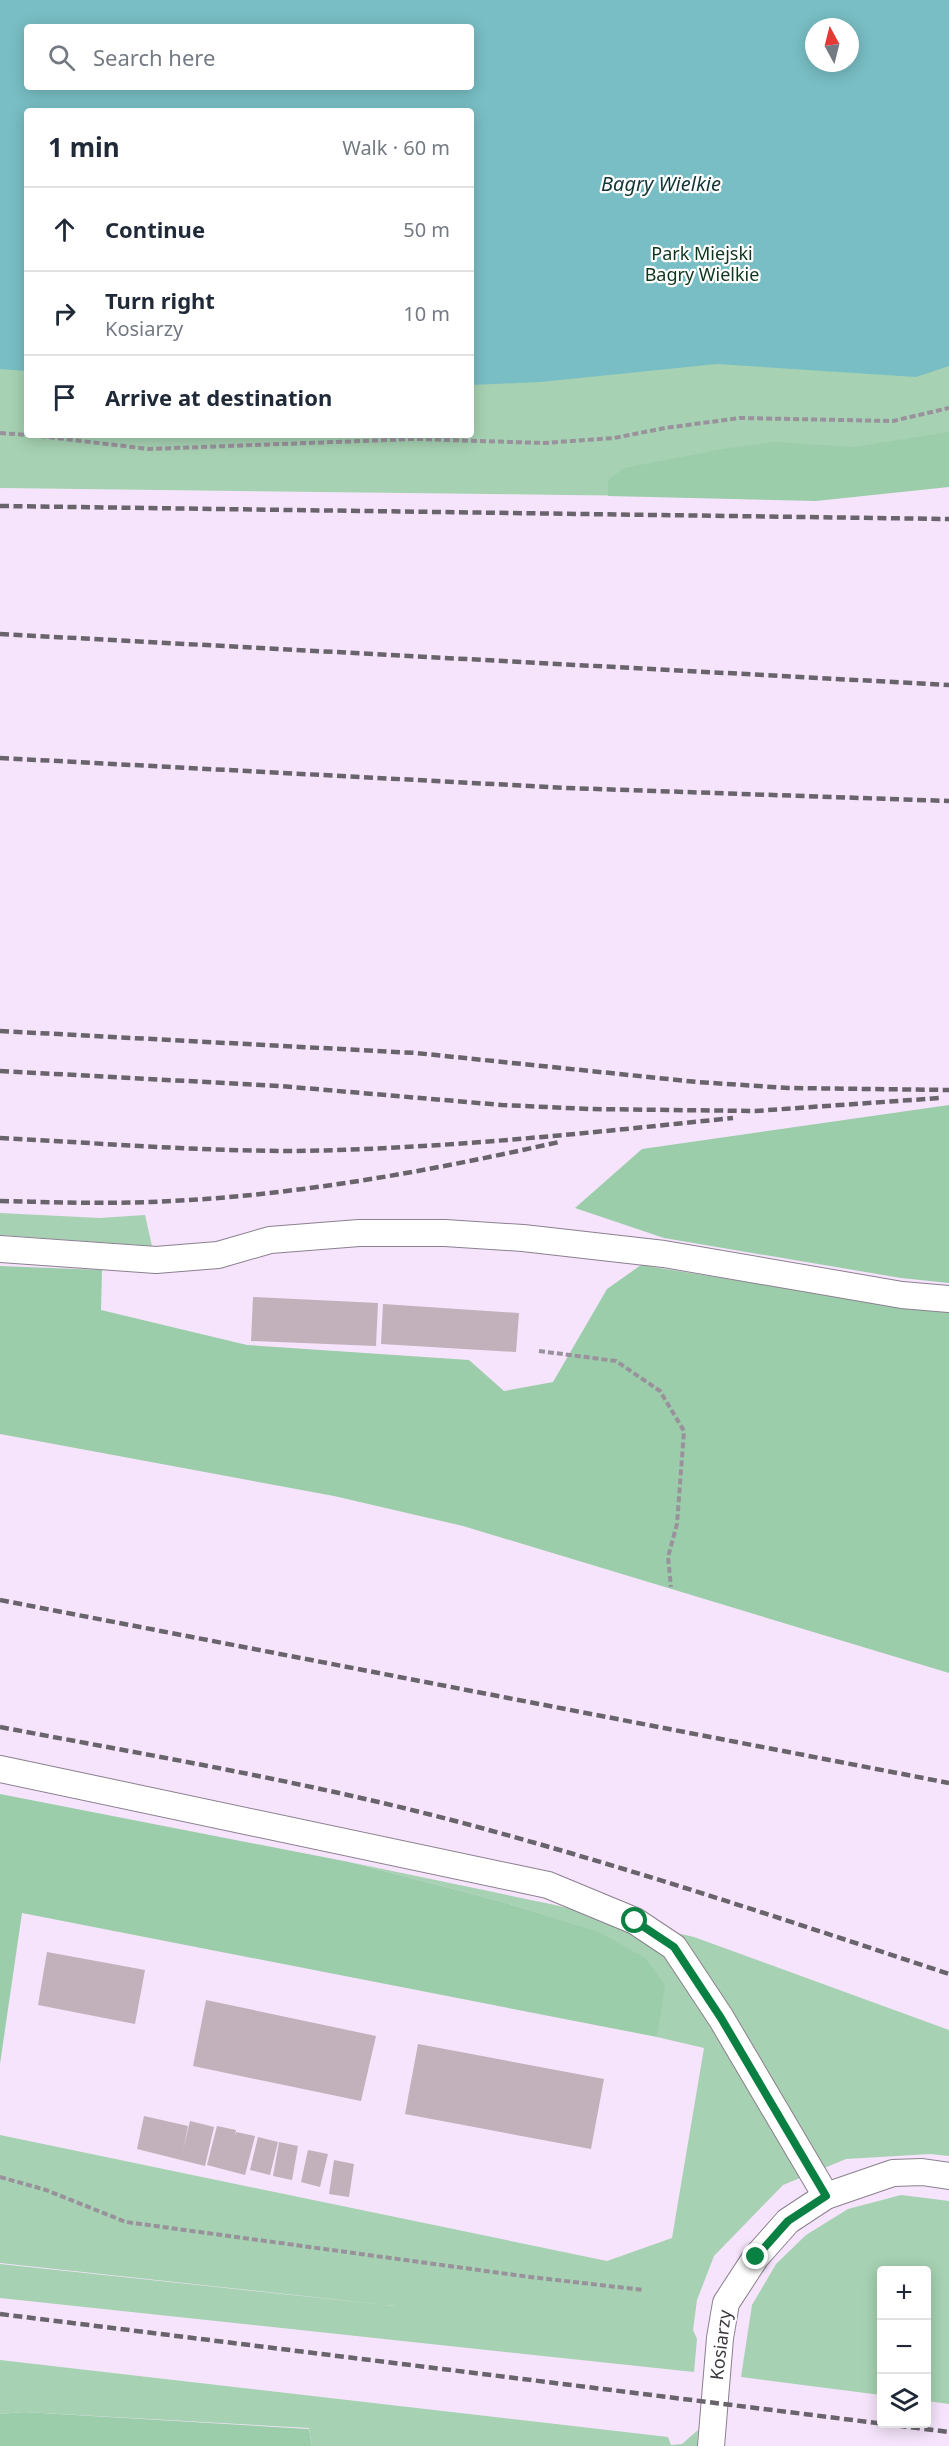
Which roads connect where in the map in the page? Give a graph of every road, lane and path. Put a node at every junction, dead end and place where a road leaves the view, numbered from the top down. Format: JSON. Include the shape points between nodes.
{"nodes":[{"id":1,"x":949,"y":408,"type":"edge"},
{"id":2,"x":0,"y":432,"type":"edge"},
{"id":3,"x":24,"y":434,"type":"edge"},
{"id":4,"x":55,"y":438,"type":"edge"},
{"id":5,"x":0,"y":1249,"type":"edge"},
{"id":6,"x":949,"y":1299,"type":"edge"},
{"id":7,"x":539,"y":1351,"type":"dead end"},
{"id":8,"x":671,"y":1587,"type":"dead end"},
{"id":9,"x":0,"y":1769,"type":"edge"},
{"id":10,"x":949,"y":2175,"type":"edge"},
{"id":11,"x":0,"y":2177,"type":"edge"},
{"id":12,"x":826,"y":2196,"type":"junction"},
{"id":13,"x":644,"y":2290,"type":"dead end"},
{"id":14,"x":711,"y":2446,"type":"edge"}],
"edges":[{"from":1,"to":4,"type":"path","via":[[893,421],[740,418],[614,438],[544,443],[415,439],[149,449]]},
{"from":2,"to":3,"type":"path"},
{"from":5,"to":6,"type":"lane","via":[[156,1260],[218,1256],[270,1240],[359,1233],[445,1233],[664,1254],[902,1295]]},
{"from":7,"to":8,"type":"path","via":[[616,1361],[660,1391],[684,1431],[676,1524],[668,1557]]},
{"from":9,"to":12,"type":"lane","via":[[548,1885],[635,1921],[674,1947],[721,2018]]},
{"from":10,"to":12,"type":"lane","name":"Kosiarzy","via":[[893,2173]]},
{"from":11,"to":13,"type":"path","via":[[46,2190],[126,2222]]},
{"from":12,"to":14,"type":"lane","name":"Kosiarzy","via":[[788,2221],[756,2257],[726,2303]]}]}
